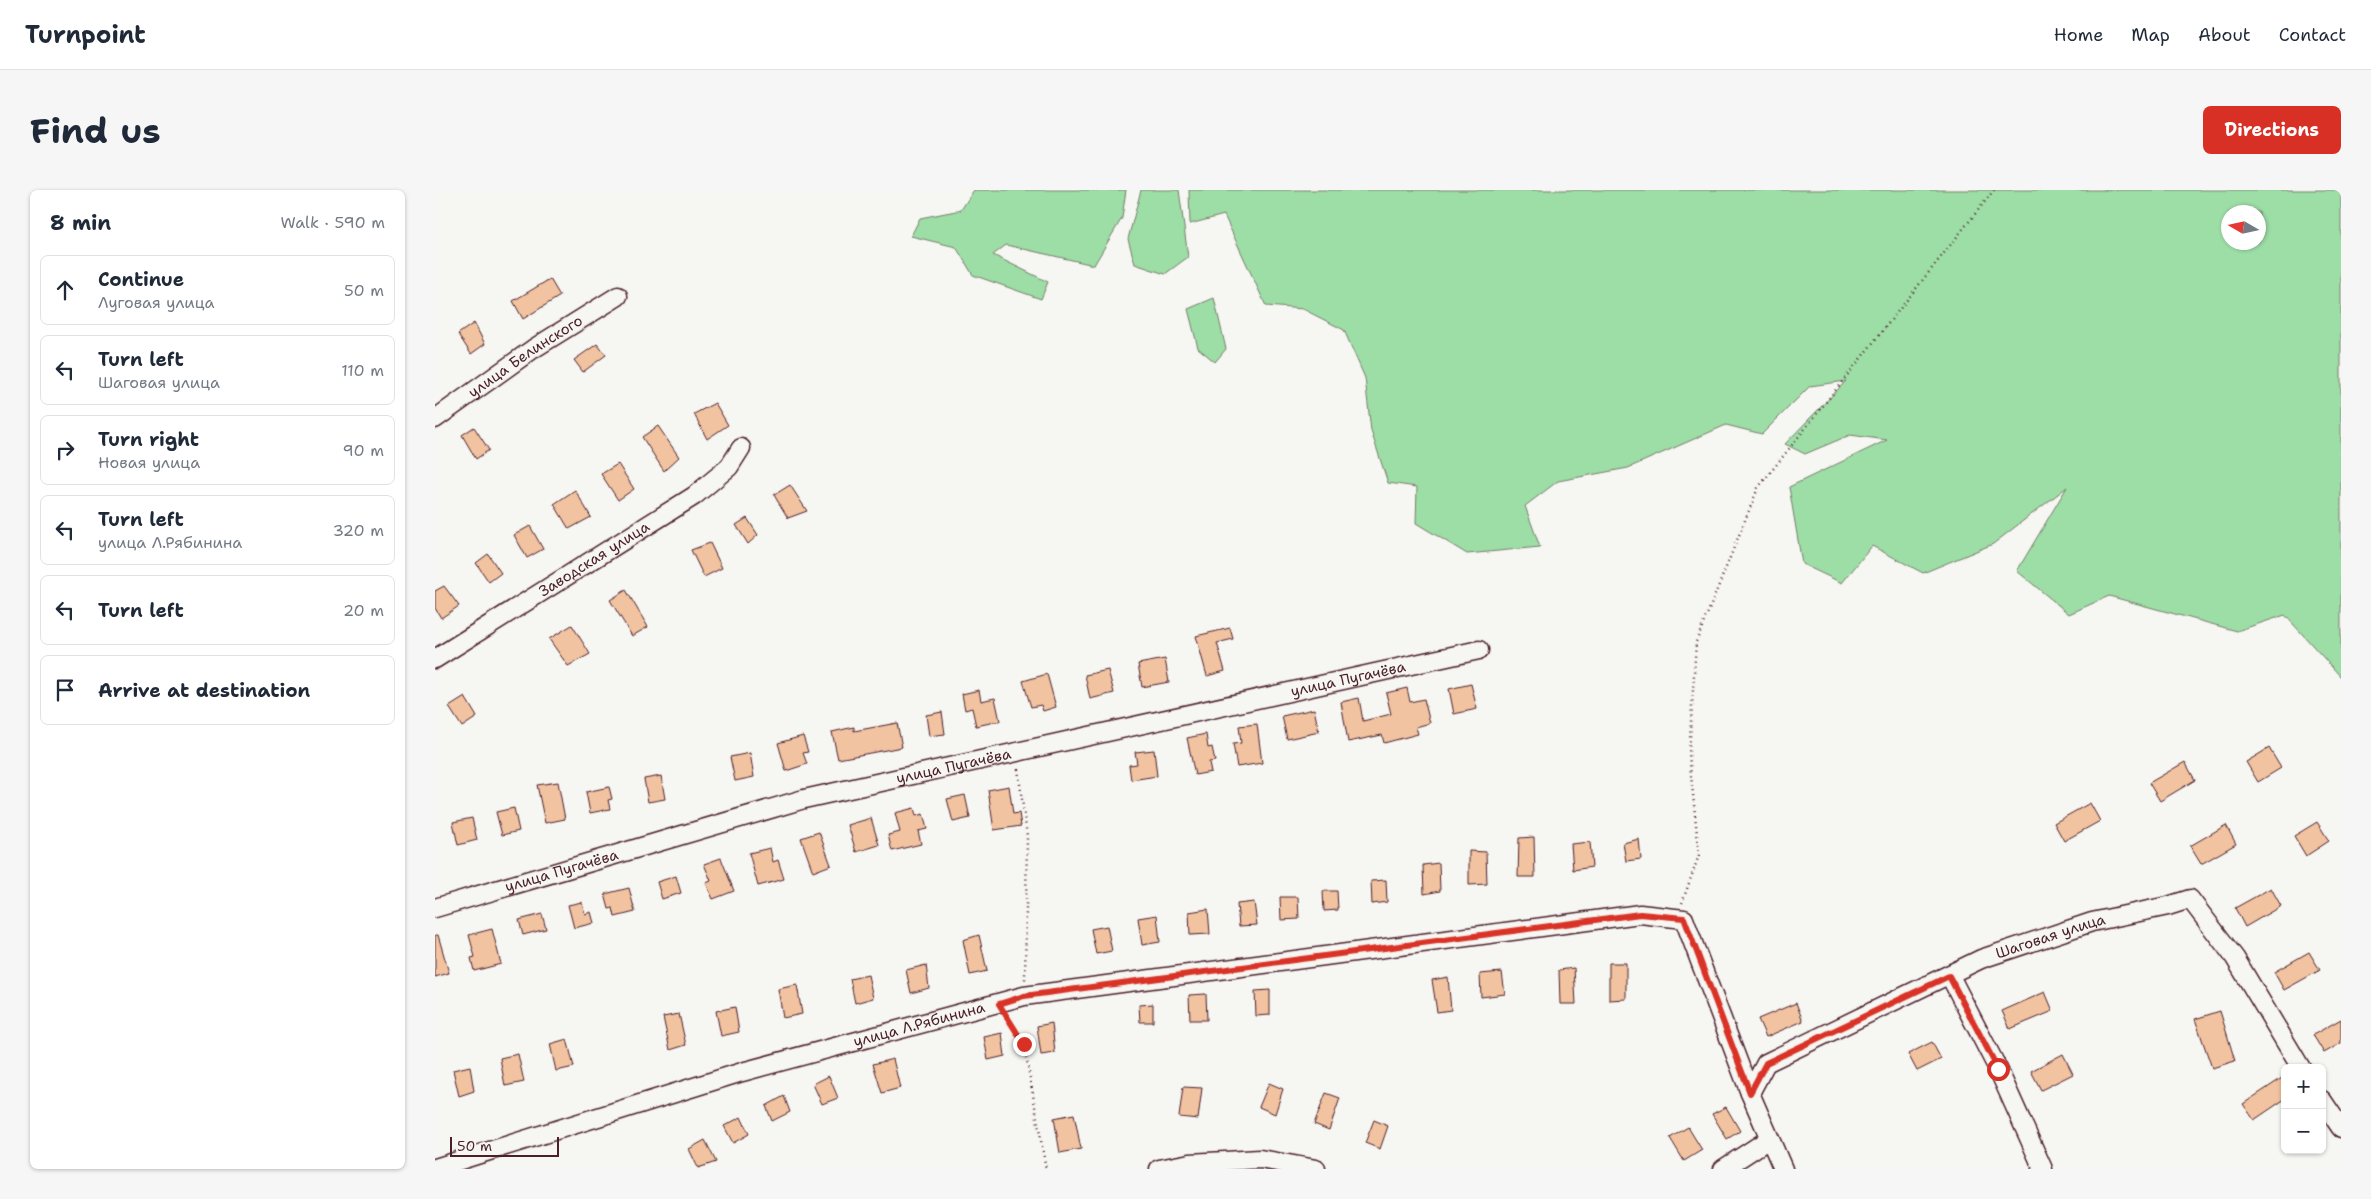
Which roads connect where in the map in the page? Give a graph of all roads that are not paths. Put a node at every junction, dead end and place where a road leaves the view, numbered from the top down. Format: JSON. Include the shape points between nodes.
{"nodes":[{"id":1,"x":618,"y":296,"type":"dead end"},
{"id":2,"x":435,"y":419,"type":"edge"},
{"id":3,"x":741,"y":448,"type":"dead end"},
{"id":4,"x":1479,"y":650,"type":"dead end"},
{"id":5,"x":435,"y":659,"type":"edge"},
{"id":6,"x":435,"y":908,"type":"edge"},
{"id":7,"x":1949,"y":976,"type":"junction"},
{"id":8,"x":2299,"y":1064,"type":"edge"},
{"id":9,"x":1750,"y":1093,"type":"junction"},
{"id":10,"x":2326,"y":1106,"type":"edge"},
{"id":11,"x":2341,"y":1128,"type":"edge"},
{"id":12,"x":1769,"y":1139,"type":"junction"},
{"id":13,"x":435,"y":1168,"type":"edge"},
{"id":14,"x":1159,"y":1169,"type":"edge"},
{"id":15,"x":1316,"y":1169,"type":"edge"},
{"id":16,"x":1723,"y":1169,"type":"edge"},
{"id":17,"x":1783,"y":1169,"type":"edge"},
{"id":18,"x":2043,"y":1169,"type":"edge"}],
"edges":[{"from":1,"to":2,"type":"street","name":"улица Белинского","via":[[533,350]]},
{"from":3,"to":5,"type":"street","name":"Заводская улица","via":[[729,467],[694,496]]},
{"from":4,"to":6,"type":"street","name":"улица Пугачёва","via":[[804,799]]},
{"from":7,"to":8,"type":"street","name":"Шаговая улица","via":[[1981,959],[2092,922],[2168,906],[2190,898],[2235,958]]},
{"from":7,"to":9,"type":"street","name":"Шаговая улица","via":[[1766,1063]]},
{"from":7,"to":18,"type":"street","via":[[1998,1069]]},
{"from":9,"to":12,"type":"street"},
{"from":9,"to":13,"type":"street","name":"улица Л.Рябинина","via":[[1680,918],[1640,914],[1024,996],[742,1072]]},
{"from":10,"to":11,"type":"street"},
{"from":12,"to":16,"type":"street"},
{"from":12,"to":17,"type":"street"},
{"from":14,"to":15,"type":"street","via":[[1190,1163],[1260,1158]]}]}
